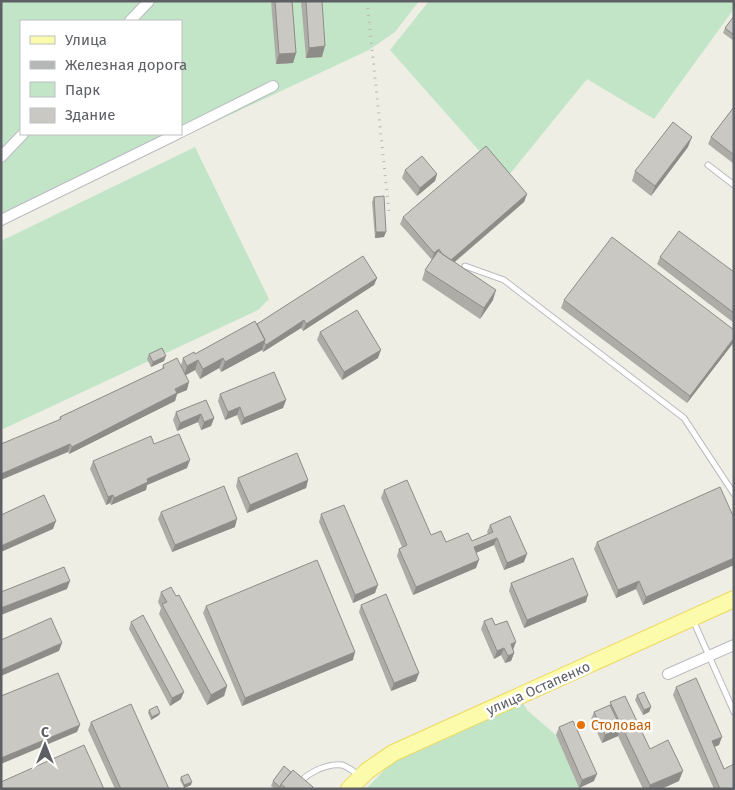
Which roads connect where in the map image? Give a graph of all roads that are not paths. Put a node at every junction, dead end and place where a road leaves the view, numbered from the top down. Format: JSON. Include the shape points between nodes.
{"nodes":[{"id":1,"x":149,"y":1,"type":"edge"},
{"id":2,"x":131,"y":20,"type":"edge"},
{"id":3,"x":273,"y":86,"type":"dead end"},
{"id":4,"x":182,"y":132,"type":"edge"},
{"id":5,"x":22,"y":135,"type":"edge"},
{"id":6,"x":175,"y":135,"type":"edge"},
{"id":7,"x":1,"y":157,"type":"edge"},
{"id":8,"x":708,"y":165,"type":"dead end"},
{"id":9,"x":734,"y":185,"type":"edge"},
{"id":10,"x":1,"y":220,"type":"edge"},
{"id":11,"x":465,"y":266,"type":"dead end"},
{"id":12,"x":734,"y":494,"type":"edge"},
{"id":13,"x":734,"y":599,"type":"edge"},
{"id":14,"x":692,"y":618,"type":"junction"},
{"id":15,"x":734,"y":645,"type":"edge"},
{"id":16,"x":709,"y":656,"type":"junction"},
{"id":17,"x":668,"y":674,"type":"dead end"},
{"id":18,"x":734,"y":712,"type":"edge"},
{"id":19,"x":362,"y":776,"type":"junction"},
{"id":20,"x":294,"y":789,"type":"edge"},
{"id":21,"x":349,"y":789,"type":"edge"}],
"edges":[{"from":1,"to":2,"type":"street"},
{"from":3,"to":4,"type":"street"},
{"from":5,"to":7,"type":"street"},
{"from":6,"to":10,"type":"street"},
{"from":8,"to":9,"type":"lane"},
{"from":11,"to":12,"type":"lane","via":[[504,280],[684,418]]},
{"from":13,"to":14,"type":"main road","name":"улица Остапенко"},
{"from":14,"to":16,"type":"lane"},
{"from":14,"to":19,"type":"main road","name":"улица Остапенко","via":[[393,754]]},
{"from":15,"to":16,"type":"street"},
{"from":16,"to":17,"type":"street"},
{"from":16,"to":18,"type":"lane"},
{"from":19,"to":20,"type":"lane","via":[[343,765],[322,767]]},
{"from":19,"to":21,"type":"main road","name":"улица Остапенко"}]}
